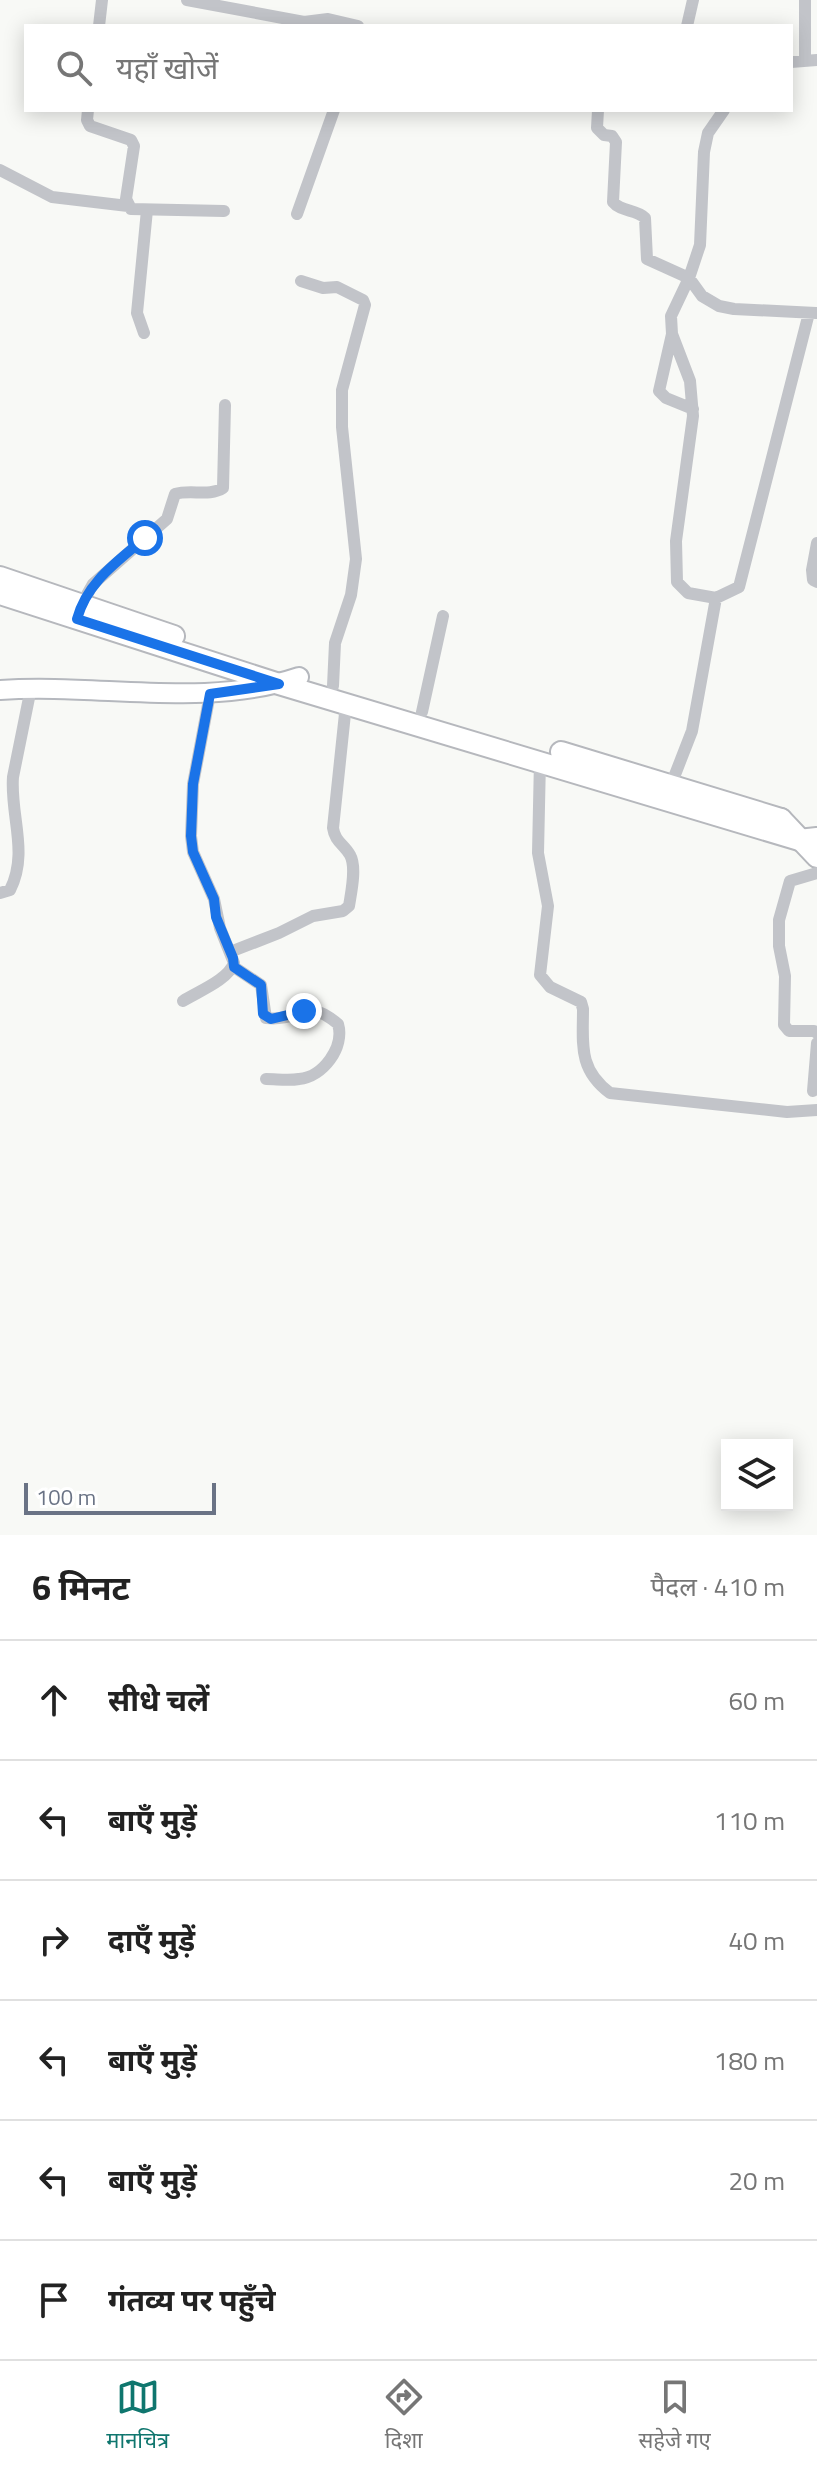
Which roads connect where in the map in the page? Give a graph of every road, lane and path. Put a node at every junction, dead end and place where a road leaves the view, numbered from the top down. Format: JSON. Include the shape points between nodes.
{"nodes":[{"id":1,"x":102,"y":0,"type":"edge"},
{"id":2,"x":187,"y":0,"type":"edge"},
{"id":3,"x":693,"y":0,"type":"edge"},
{"id":4,"x":805,"y":0,"type":"edge"},
{"id":5,"x":99,"y":24,"type":"edge"},
{"id":6,"x":349,"y":24,"type":"edge"},
{"id":7,"x":687,"y":24,"type":"edge"},
{"id":8,"x":811,"y":60,"type":"edge"},
{"id":9,"x":88,"y":112,"type":"edge"},
{"id":10,"x":333,"y":112,"type":"edge"},
{"id":11,"x":598,"y":112,"type":"edge"},
{"id":12,"x":723,"y":112,"type":"edge"},
{"id":13,"x":0,"y":170,"type":"edge"},
{"id":14,"x":128,"y":206,"type":"junction"},
{"id":15,"x":147,"y":210,"type":"junction"},
{"id":16,"x":224,"y":211,"type":"dead end"},
{"id":17,"x":297,"y":214,"type":"dead end"},
{"id":18,"x":689,"y":278,"type":"junction"},
{"id":19,"x":301,"y":281,"type":"dead end"},
{"id":20,"x":813,"y":313,"type":"edge"},
{"id":21,"x":144,"y":333,"type":"dead end"},
{"id":22,"x":672,"y":334,"type":"junction"},
{"id":23,"x":225,"y":405,"type":"dead end"},
{"id":24,"x":693,"y":409,"type":"junction"},
{"id":25,"x":817,"y":543,"type":"edge"},
{"id":26,"x":0,"y":577,"type":"edge"},
{"id":27,"x":817,"y":582,"type":"edge"},
{"id":28,"x":0,"y":594,"type":"edge"},
{"id":29,"x":716,"y":598,"type":"junction"},
{"id":30,"x":79,"y":611,"type":"junction"},
{"id":31,"x":443,"y":616,"type":"dead end"},
{"id":32,"x":289,"y":680,"type":"junction"},
{"id":33,"x":333,"y":686,"type":"junction"},
{"id":34,"x":31,"y":688,"type":"junction"},
{"id":35,"x":0,"y":690,"type":"edge"},
{"id":36,"x":210,"y":694,"type":"junction"},
{"id":37,"x":346,"y":704,"type":"junction"},
{"id":38,"x":422,"y":712,"type":"junction"},
{"id":39,"x":540,"y":760,"type":"junction"},
{"id":40,"x":671,"y":785,"type":"junction"},
{"id":41,"x":811,"y":838,"type":"edge"},
{"id":42,"x":817,"y":857,"type":"edge"},
{"id":43,"x":817,"y":873,"type":"edge"},
{"id":44,"x":0,"y":893,"type":"edge"},
{"id":45,"x":230,"y":952,"type":"junction"},
{"id":46,"x":234,"y":967,"type":"junction"},
{"id":47,"x":183,"y":1001,"type":"dead end"},
{"id":48,"x":817,"y":1033,"type":"edge"},
{"id":49,"x":817,"y":1043,"type":"edge"},
{"id":50,"x":266,"y":1079,"type":"dead end"},
{"id":51,"x":813,"y":1091,"type":"dead end"},
{"id":52,"x":817,"y":1110,"type":"edge"}],
"edges":[{"from":1,"to":5,"type":"street"},
{"from":2,"to":6,"type":"street","via":[[304,22],[328,19]]},
{"from":3,"to":7,"type":"street"},
{"from":4,"to":8,"type":"street"},
{"from":9,"to":14,"type":"street","via":[[90,126],[131,140],[134,146]]},
{"from":10,"to":17,"type":"street"},
{"from":11,"to":18,"type":"street","via":[[597,128],[616,142],[613,202],[645,218],[647,259]]},
{"from":12,"to":18,"type":"street","via":[[708,133],[704,152],[700,245]]},
{"from":13,"to":14,"type":"street","via":[[52,197]]},
{"from":14,"to":15,"type":"street"},
{"from":15,"to":16,"type":"street"},
{"from":15,"to":21,"type":"street","via":[[137,313]]},
{"from":18,"to":20,"type":"street","via":[[702,296],[719,306]]},
{"from":18,"to":22,"type":"street","via":[[673,309]]},
{"from":19,"to":33,"type":"street","via":[[337,287],[365,305],[342,390],[356,559],[335,643]]},
{"from":20,"to":29,"type":"street","via":[[739,587]]},
{"from":22,"to":24,"type":"street","via":[[688,371]]},
{"from":22,"to":24,"type":"street","via":[[659,391]]},
{"from":23,"to":30,"type":"street","via":[[223,488],[175,494],[167,519],[100,577]]},
{"from":24,"to":29,"type":"street","via":[[676,541],[677,582],[688,593]]},
{"from":25,"to":27,"type":"street","via":[[812,570]]},
{"from":26,"to":30,"type":"main road"},
{"from":28,"to":30,"type":"main road"},
{"from":29,"to":40,"type":"street","via":[[692,731]]},
{"from":30,"to":32,"type":"main road"},
{"from":31,"to":38,"type":"street"},
{"from":32,"to":33,"type":"main road"},
{"from":32,"to":36,"type":"main road"},
{"from":32,"to":37,"type":"main road"},
{"from":33,"to":38,"type":"main road"},
{"from":34,"to":35,"type":"main road"},
{"from":34,"to":36,"type":"main road"},
{"from":34,"to":44,"type":"street","via":[[11,791],[19,833],[16,869],[13,887]]},
{"from":36,"to":45,"type":"street","via":[[193,784],[191,836]]},
{"from":37,"to":39,"type":"main road"},
{"from":37,"to":45,"type":"street","via":[[333,828],[352,861],[349,906]]},
{"from":38,"to":40,"type":"main road"},
{"from":39,"to":41,"type":"main road"},
{"from":39,"to":52,"type":"street","via":[[538,853],[548,906],[540,975],[550,987],[581,1002],[583,1054],[590,1073],[610,1093],[787,1112]]},
{"from":40,"to":41,"type":"main road","via":[[781,819]]},
{"from":41,"to":42,"type":"main road"},
{"from":43,"to":48,"type":"street","via":[[790,881],[779,920],[784,1025],[789,1031]]},
{"from":45,"to":46,"type":"street"},
{"from":46,"to":47,"type":"street"},
{"from":46,"to":50,"type":"street","via":[[261,985],[266,1018],[317,1010],[338,1024],[341,1033],[339,1046],[319,1071],[299,1079]]},
{"from":49,"to":51,"type":"street"}]}
